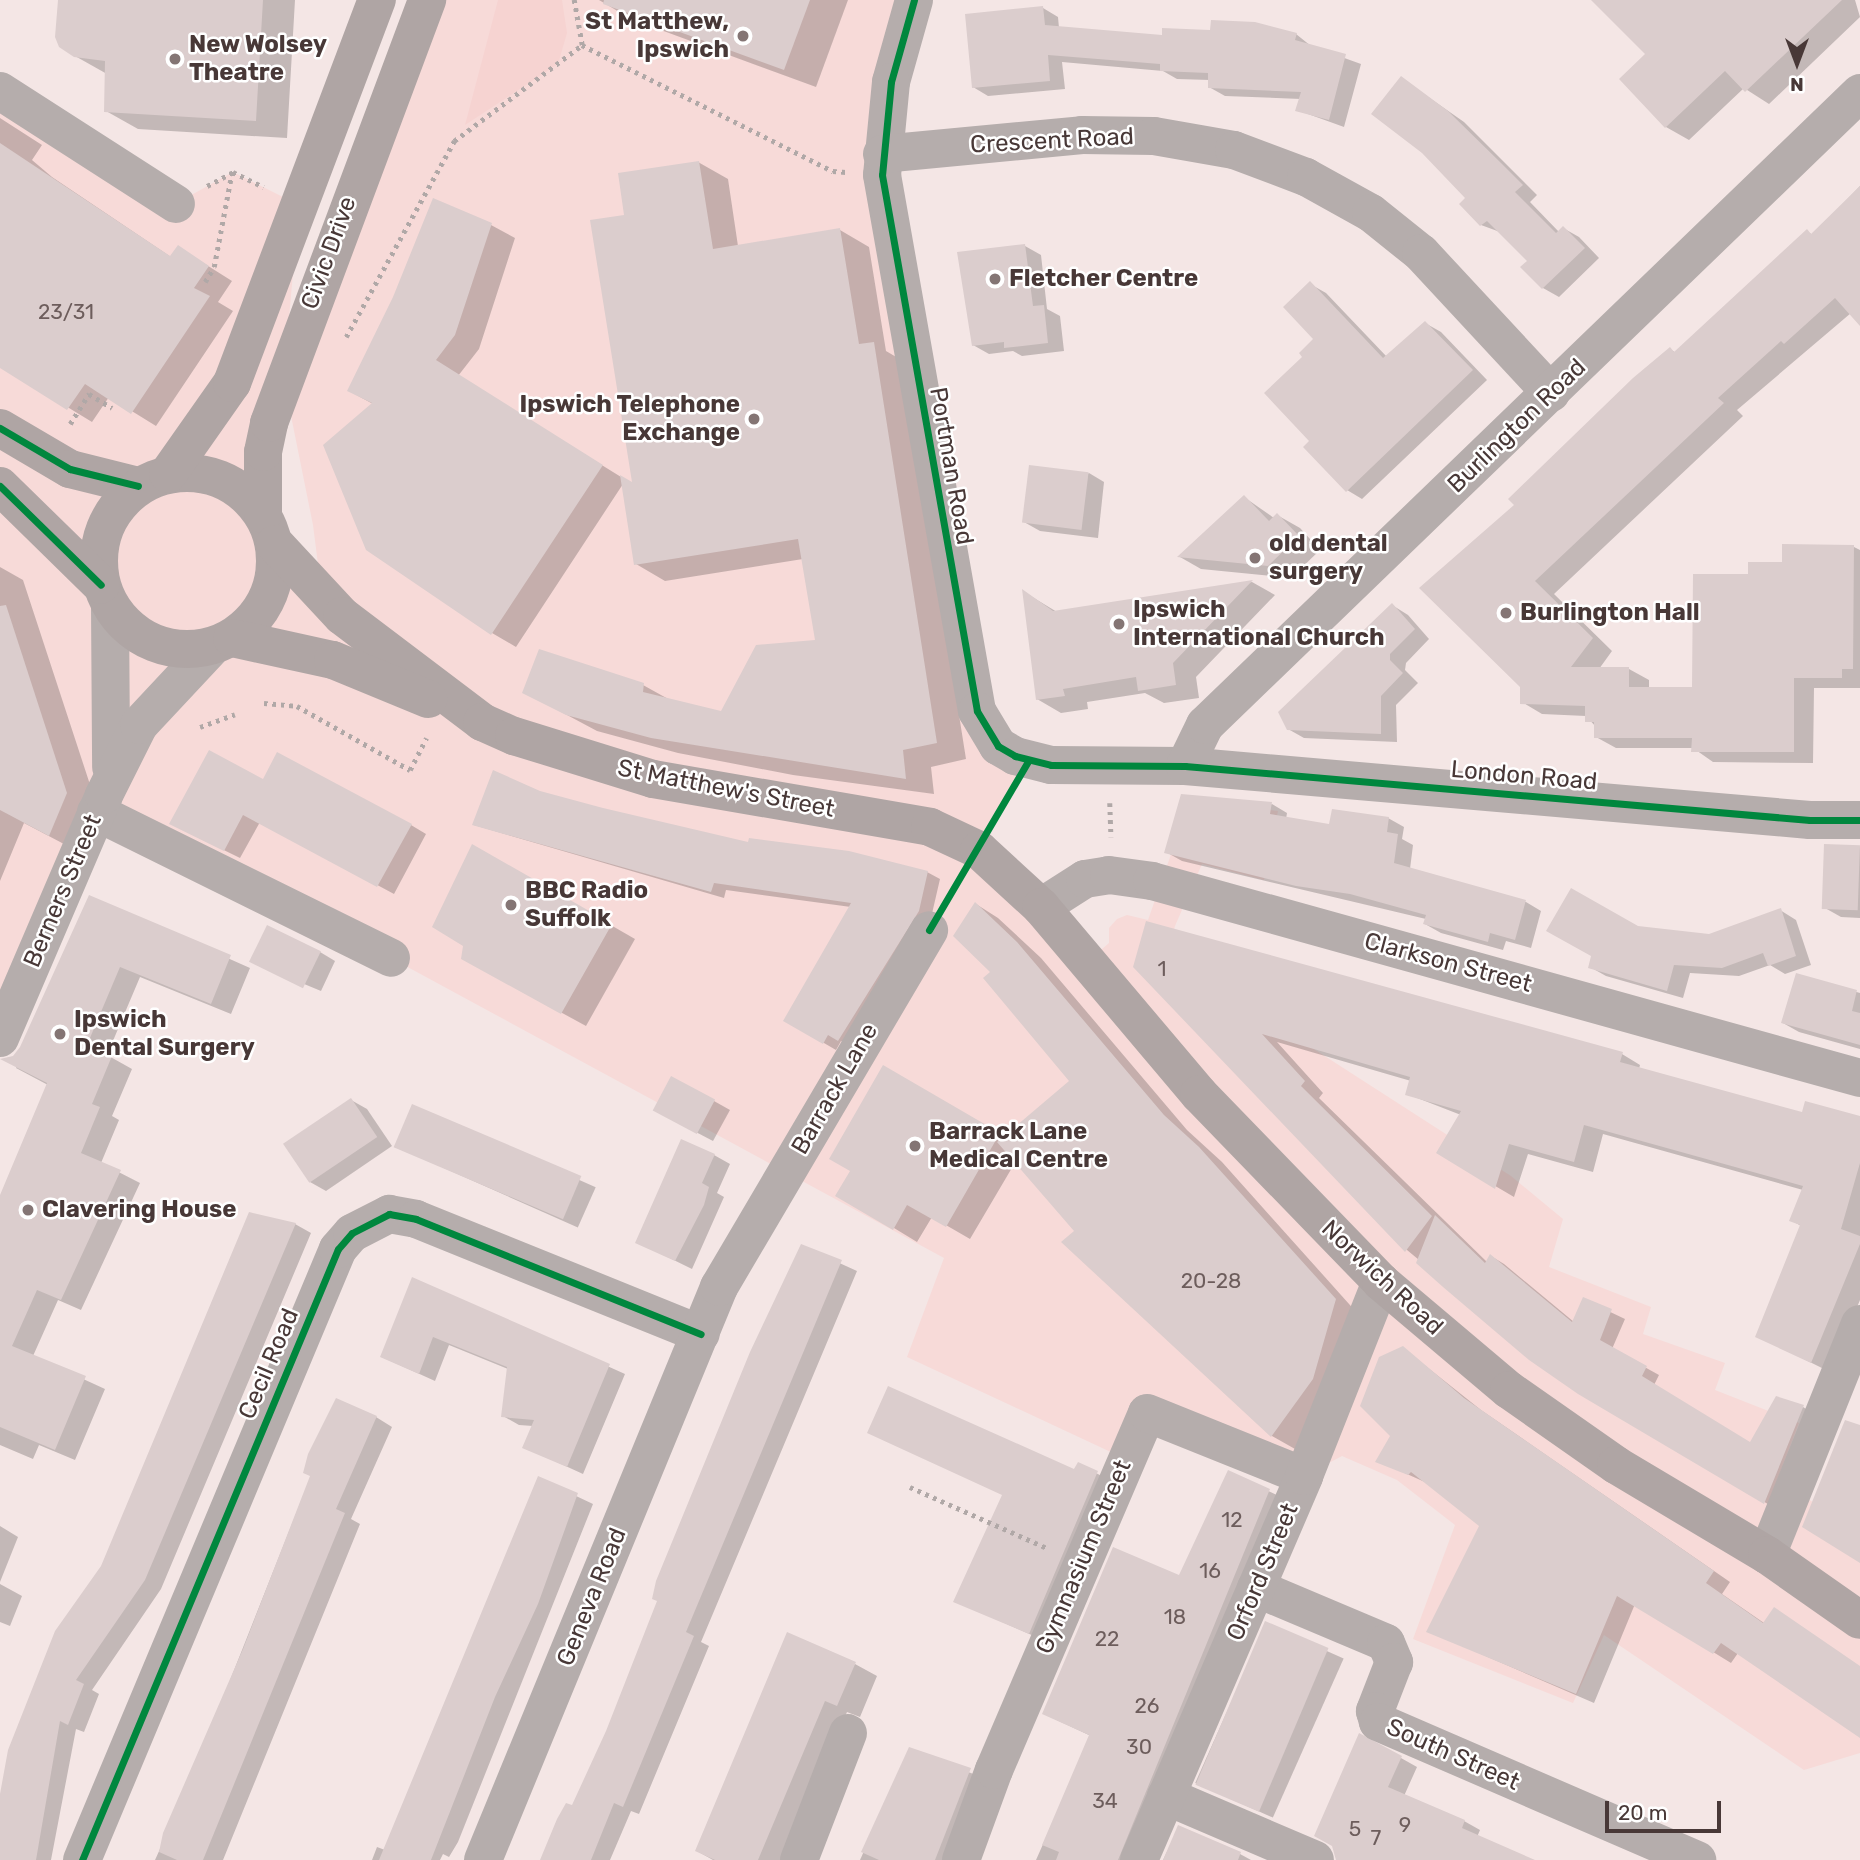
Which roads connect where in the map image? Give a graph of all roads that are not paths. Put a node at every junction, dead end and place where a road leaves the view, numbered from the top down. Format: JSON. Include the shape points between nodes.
{"nodes":[{"id":1,"x":377,"y":0,"type":"edge"},
{"id":2,"x":427,"y":0,"type":"edge"},
{"id":3,"x":914,"y":0,"type":"edge"},
{"id":4,"x":0,"y":91,"type":"edge"},
{"id":5,"x":1860,"y":93,"type":"edge"},
{"id":6,"x":882,"y":164,"type":"junction"},
{"id":7,"x":176,"y":204,"type":"road end"},
{"id":8,"x":1551,"y":393,"type":"junction"},
{"id":9,"x":0,"y":428,"type":"edge"},
{"id":10,"x":153,"y":480,"type":"junction"},
{"id":11,"x":0,"y":486,"type":"edge"},
{"id":12,"x":269,"y":529,"type":"junction"},
{"id":13,"x":106,"y":595,"type":"junction"},
{"id":14,"x":221,"y":643,"type":"junction"},
{"id":15,"x":476,"y":718,"type":"junction"},
{"id":16,"x":1185,"y":766,"type":"junction"},
{"id":17,"x":104,"y":798,"type":"junction"},
{"id":18,"x":1860,"y":820,"type":"edge"},
{"id":19,"x":979,"y":850,"type":"joint"},
{"id":20,"x":1041,"y":907,"type":"junction"},
{"id":21,"x":929,"y":930,"type":"dead end"},
{"id":22,"x":391,"y":958,"type":"dead end"},
{"id":23,"x":0,"y":1038,"type":"edge"},
{"id":24,"x":1860,"y":1078,"type":"edge"},
{"id":25,"x":1381,"y":1282,"type":"junction"},
{"id":26,"x":1860,"y":1324,"type":"edge"},
{"id":27,"x":701,"y":1334,"type":"junction"},
{"id":28,"x":1846,"y":1398,"type":"edge"},
{"id":29,"x":1304,"y":1476,"type":"junction"},
{"id":30,"x":1767,"y":1555,"type":"junction"},
{"id":31,"x":1256,"y":1588,"type":"junction"},
{"id":32,"x":1860,"y":1620,"type":"edge"},
{"id":33,"x":848,"y":1733,"type":"dead end"},
{"id":34,"x":1166,"y":1796,"type":"junction"},
{"id":35,"x":82,"y":1860,"type":"edge"},
{"id":36,"x":483,"y":1860,"type":"edge"},
{"id":37,"x":799,"y":1860,"type":"edge"},
{"id":38,"x":961,"y":1860,"type":"edge"},
{"id":39,"x":1139,"y":1860,"type":"edge"},
{"id":40,"x":1315,"y":1860,"type":"edge"},
{"id":41,"x":1697,"y":1860,"type":"edge"}],
"edges":[{"from":1,"to":10,"type":"main road","name":"Civic Drive","via":[[232,383]]},
{"from":2,"to":12,"type":"main road","name":"Civic Drive","via":[[269,423],[263,452]]},
{"from":3,"to":6,"type":"street","name":"Portman Road","via":[[891,82]]},
{"from":4,"to":7,"type":"street"},
{"from":5,"to":8,"type":"street","name":"Burlington Road"},
{"from":6,"to":8,"type":"street","name":"Crescent Road","via":[[1082,135],[1154,136],[1234,150],[1306,177],[1371,213],[1421,253]]},
{"from":6,"to":16,"type":"street","name":"Portman Road","via":[[951,578],[977,711],[984,726],[998,746],[1028,761]]},
{"from":8,"to":16,"type":"street","name":"Burlington Road","via":[[1205,725]]},
{"from":9,"to":10,"type":"main road","via":[[70,469]]},
{"from":10,"to":12,"type":"main road","via":[[196,473],[222,479],[245,494]]},
{"from":10,"to":13,"type":"main road","via":[[117,506],[104,529],[98,557]]},
{"from":11,"to":13,"type":"main road"},
{"from":12,"to":14,"type":"main road","via":[[275,576],[265,605]]},
{"from":12,"to":15,"type":"main road","name":"St Matthew's Street","via":[[342,616]]},
{"from":13,"to":14,"type":"main road","via":[[143,639],[164,648]]},
{"from":13,"to":17,"type":"street","name":"Berners Street"},
{"from":14,"to":15,"type":"main road","name":"St Matthew's Street","via":[[333,660]]},
{"from":14,"to":17,"type":"street","name":"Berners Street","via":[[139,725]]},
{"from":15,"to":19,"type":"main road","name":"St Matthew's Street","via":[[567,755],[653,779],[913,823],[952,835]]},
{"from":16,"to":18,"type":"street","name":"London Road","via":[[1797,819]]},
{"from":17,"to":22,"type":"street"},
{"from":17,"to":23,"type":"street","name":"Berners Street"},
{"from":19,"to":20,"type":"main road","name":"Norwich Road"},
{"from":20,"to":24,"type":"street","name":"Clarkson Street","via":[[1085,879],[1109,875],[1152,881]]},
{"from":20,"to":25,"type":"main road","name":"Norwich Road","via":[[1208,1104]]},
{"from":21,"to":27,"type":"street","name":"Barrack Lane","via":[[719,1287]]},
{"from":25,"to":29,"type":"street","name":"Orford Street"},
{"from":25,"to":30,"type":"main road","name":"Norwich Road","via":[[1509,1390],[1616,1465]]},
{"from":26,"to":28,"type":"street"},
{"from":27,"to":35,"type":"street","name":"Cecil Road","via":[[416,1219],[389,1214],[352,1233],[338,1249]]},
{"from":27,"to":36,"type":"street","name":"Geneva Road"},
{"from":28,"to":30,"type":"street"},
{"from":29,"to":31,"type":"street","name":"Orford Street"},
{"from":29,"to":38,"type":"street","name":"Gymnasium Street","via":[[1147,1413],[1080,1563]]},
{"from":30,"to":32,"type":"main road","name":"Norwich Road"},
{"from":31,"to":34,"type":"street","name":"Orford Street"},
{"from":31,"to":41,"type":"street","name":"South Street","via":[[1386,1643],[1394,1662],[1376,1711],[1378,1722]]},
{"from":33,"to":37,"type":"street"},
{"from":34,"to":39,"type":"street","name":"Orford Street"},
{"from":34,"to":40,"type":"street"}]}
